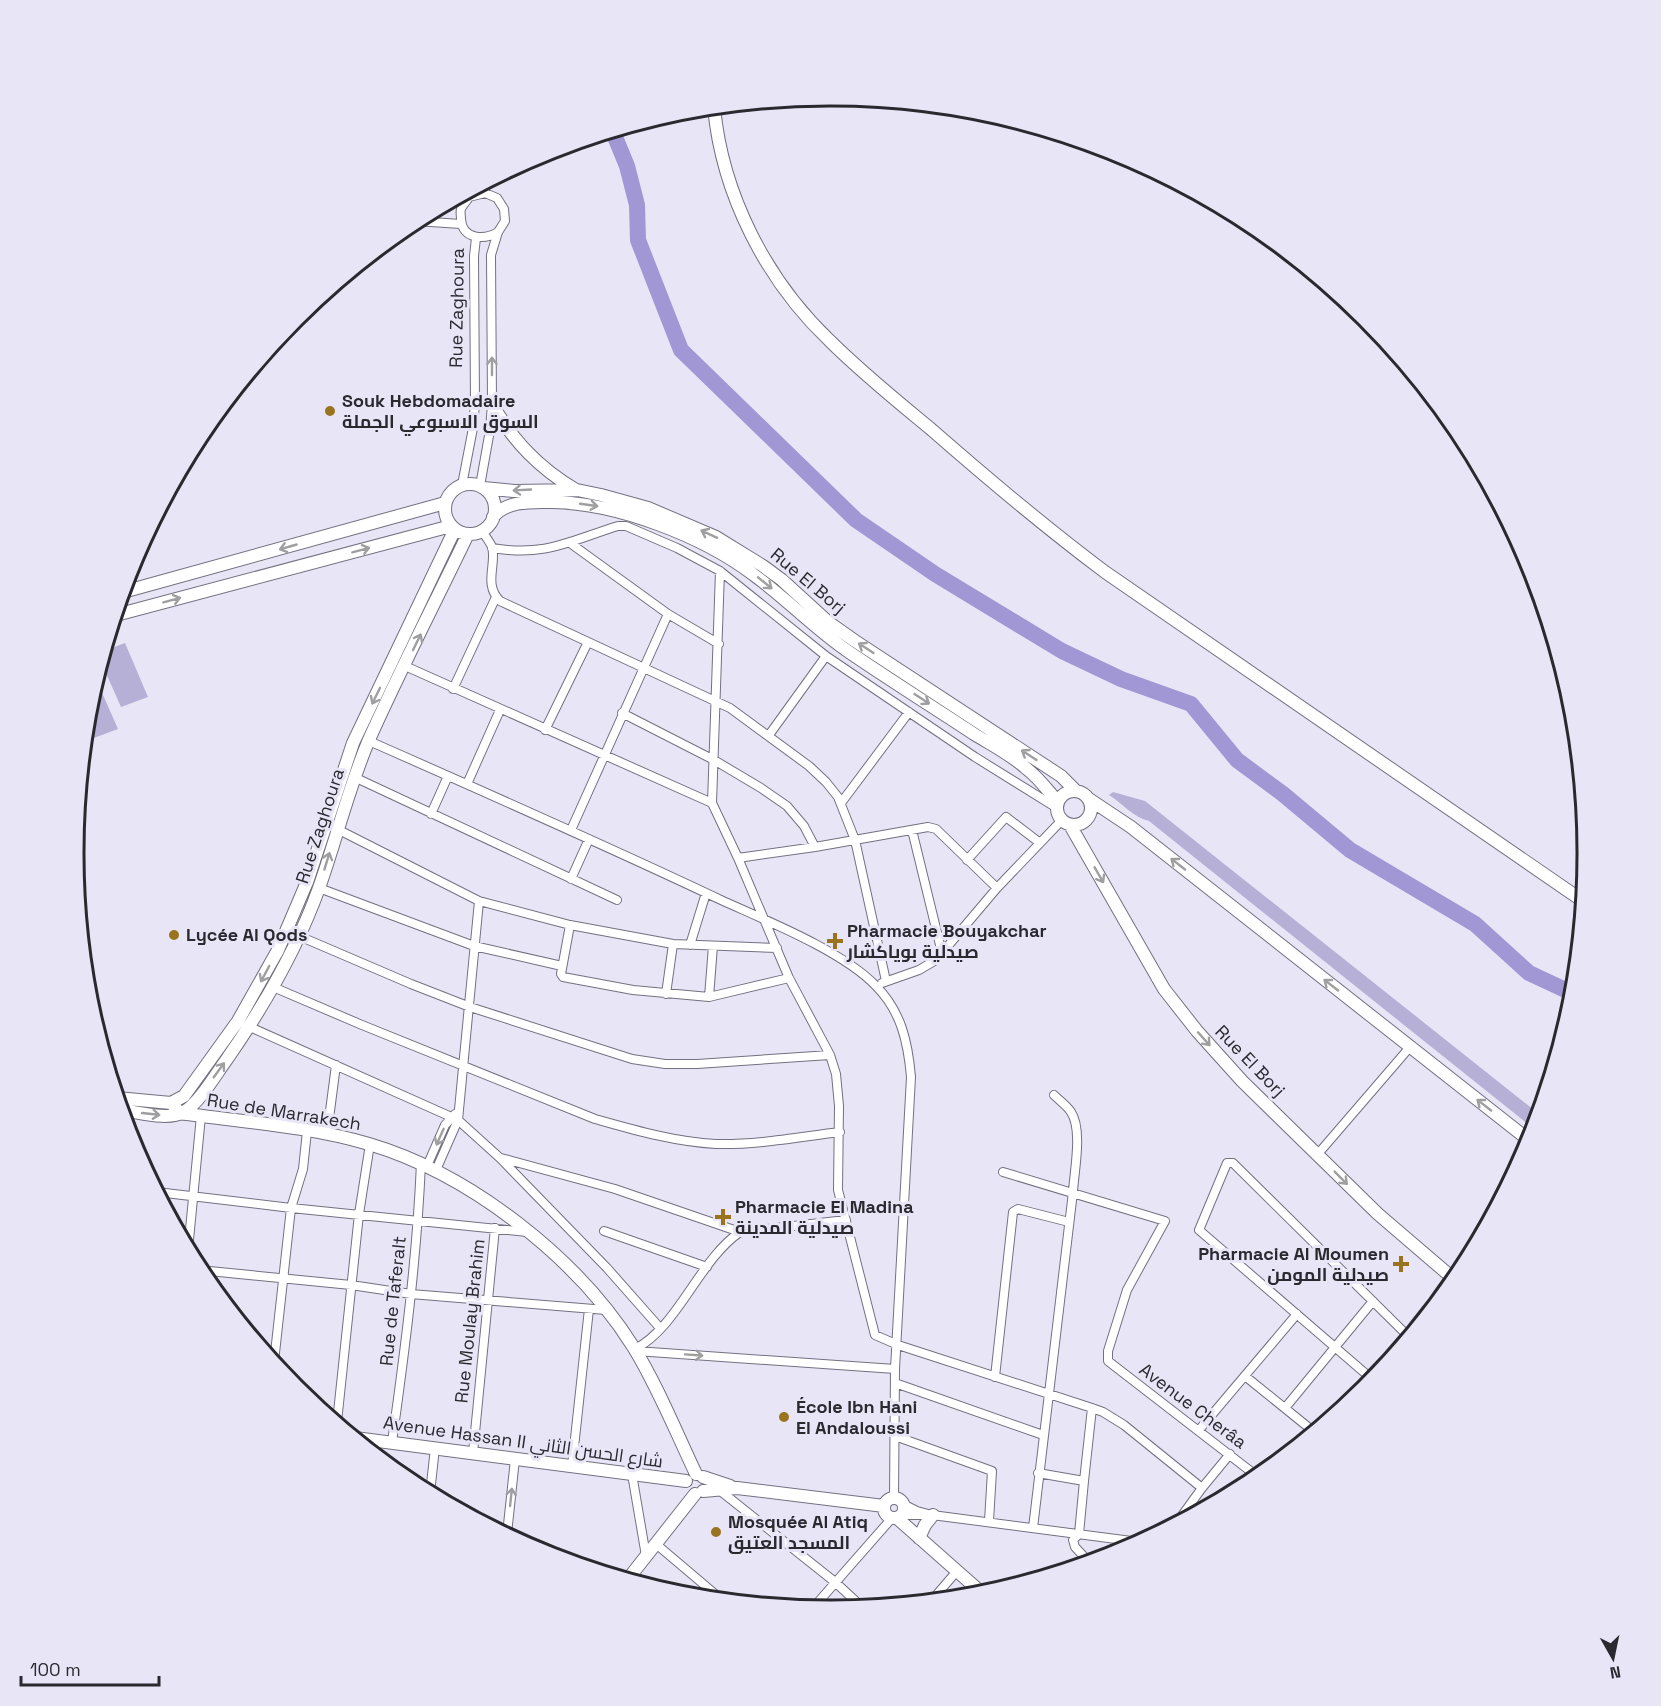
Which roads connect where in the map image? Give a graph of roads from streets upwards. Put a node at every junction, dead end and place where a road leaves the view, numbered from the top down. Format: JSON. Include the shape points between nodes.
{"nodes":[{"id":1,"x":715,"y":116,"type":"edge"},
{"id":2,"x":487,"y":190,"type":"edge"},
{"id":3,"x":465,"y":202,"type":"edge"},
{"id":4,"x":432,"y":222,"type":"edge"},
{"id":5,"x":461,"y":224,"type":"junction"},
{"id":6,"x":498,"y":232,"type":"junction"},
{"id":7,"x":476,"y":238,"type":"junction"},
{"id":8,"x":492,"y":404,"type":"junction"},
{"id":9,"x":462,"y":485,"type":"junction"},
{"id":10,"x":482,"y":487,"type":"junction"},
{"id":11,"x":577,"y":490,"type":"junction"},
{"id":12,"x":445,"y":503,"type":"junction"},
{"id":13,"x":493,"y":517,"type":"junction"},
{"id":14,"x":453,"y":528,"type":"junction"},
{"id":15,"x":482,"y":531,"type":"junction"},
{"id":16,"x":468,"y":534,"type":"junction"},
{"id":17,"x":570,"y":543,"type":"junction"},
{"id":18,"x":492,"y":548,"type":"junction"},
{"id":19,"x":206,"y":570,"type":"junction"},
{"id":20,"x":720,"y":571,"type":"junction"},
{"id":21,"x":133,"y":589,"type":"edge"},
{"id":22,"x":212,"y":589,"type":"junction"},
{"id":23,"x":496,"y":597,"type":"junction"},
{"id":24,"x":124,"y":613,"type":"edge"},
{"id":25,"x":668,"y":614,"type":"junction"},
{"id":26,"x":588,"y":642,"type":"junction"},
{"id":27,"x":719,"y":644,"type":"junction"},
{"id":28,"x":826,"y":656,"type":"junction"},
{"id":29,"x":405,"y":666,"type":"junction"},
{"id":30,"x":645,"y":668,"type":"junction"},
{"id":31,"x":453,"y":689,"type":"junction"},
{"id":32,"x":717,"y":702,"type":"junction"},
{"id":33,"x":500,"y":710,"type":"junction"},
{"id":34,"x":909,"y":712,"type":"junction"},
{"id":35,"x":622,"y":713,"type":"junction"},
{"id":36,"x":545,"y":730,"type":"junction"},
{"id":37,"x":769,"y":735,"type":"junction"},
{"id":38,"x":369,"y":741,"type":"junction"},
{"id":39,"x":603,"y":756,"type":"junction"},
{"id":40,"x":714,"y":760,"type":"junction"},
{"id":41,"x":448,"y":776,"type":"junction"},
{"id":42,"x":354,"y":777,"type":"junction"},
{"id":43,"x":467,"y":784,"type":"junction"},
{"id":44,"x":1075,"y":790,"type":"junction"},
{"id":45,"x":1089,"y":799,"type":"junction"},
{"id":46,"x":712,"y":803,"type":"junction"},
{"id":47,"x":841,"y":803,"type":"junction"},
{"id":48,"x":431,"y":814,"type":"junction"},
{"id":49,"x":1062,"y":814,"type":"junction"},
{"id":50,"x":337,"y":830,"type":"junction"},
{"id":51,"x":571,"y":830,"type":"junction"},
{"id":52,"x":912,"y":830,"type":"junction"},
{"id":53,"x":589,"y":839,"type":"junction"},
{"id":54,"x":855,"y":840,"type":"junction"},
{"id":55,"x":1040,"y":843,"type":"junction"},
{"id":56,"x":815,"y":848,"type":"junction"},
{"id":57,"x":738,"y":858,"type":"junction"},
{"id":58,"x":968,"y":860,"type":"junction"},
{"id":59,"x":572,"y":879,"type":"junction"},
{"id":60,"x":319,"y":888,"type":"junction"},
{"id":61,"x":997,"y":888,"type":"junction"},
{"id":62,"x":706,"y":893,"type":"junction"},
{"id":63,"x":1575,"y":897,"type":"edge"},
{"id":64,"x":617,"y":900,"type":"dead end"},
{"id":65,"x":479,"y":901,"type":"junction"},
{"id":66,"x":763,"y":919,"type":"junction"},
{"id":67,"x":570,"y":925,"type":"junction"},
{"id":68,"x":299,"y":936,"type":"junction"},
{"id":69,"x":673,"y":944,"type":"junction"},
{"id":70,"x":690,"y":945,"type":"junction"},
{"id":71,"x":474,"y":946,"type":"junction"},
{"id":72,"x":712,"y":946,"type":"junction"},
{"id":73,"x":777,"y":948,"type":"junction"},
{"id":74,"x":942,"y":953,"type":"junction"},
{"id":75,"x":562,"y":966,"type":"junction"},
{"id":76,"x":789,"y":978,"type":"junction"},
{"id":77,"x":886,"y":981,"type":"junction"},
{"id":78,"x":875,"y":985,"type":"junction"},
{"id":79,"x":273,"y":987,"type":"junction"},
{"id":80,"x":666,"y":994,"type":"junction"},
{"id":81,"x":709,"y":997,"type":"junction"},
{"id":82,"x":470,"y":1007,"type":"junction"},
{"id":83,"x":250,"y":1027,"type":"junction"},
{"id":84,"x":1410,"y":1047,"type":"junction"},
{"id":85,"x":830,"y":1056,"type":"junction"},
{"id":86,"x":336,"y":1065,"type":"junction"},
{"id":87,"x":464,"y":1066,"type":"junction"},
{"id":88,"x":1054,"y":1095,"type":"dead end"},
{"id":89,"x":126,"y":1099,"type":"edge"},
{"id":90,"x":171,"y":1104,"type":"junction"},
{"id":91,"x":131,"y":1111,"type":"edge"},
{"id":92,"x":180,"y":1113,"type":"junction"},
{"id":93,"x":201,"y":1116,"type":"junction"},
{"id":94,"x":456,"y":1116,"type":"junction"},
{"id":95,"x":307,"y":1131,"type":"junction"},
{"id":96,"x":840,"y":1132,"type":"junction"},
{"id":97,"x":327,"y":1134,"type":"junction"},
{"id":98,"x":1521,"y":1135,"type":"edge"},
{"id":99,"x":370,"y":1144,"type":"junction"},
{"id":100,"x":1317,"y":1155,"type":"junction"},
{"id":101,"x":500,"y":1158,"type":"junction"},
{"id":102,"x":428,"y":1167,"type":"junction"},
{"id":103,"x":1003,"y":1172,"type":"dead end"},
{"id":104,"x":1073,"y":1192,"type":"junction"},
{"id":105,"x":166,"y":1193,"type":"edge"},
{"id":106,"x":192,"y":1195,"type":"junction"},
{"id":107,"x":291,"y":1208,"type":"junction"},
{"id":108,"x":359,"y":1214,"type":"junction"},
{"id":109,"x":418,"y":1220,"type":"junction"},
{"id":110,"x":846,"y":1220,"type":"junction"},
{"id":111,"x":1069,"y":1222,"type":"junction"},
{"id":112,"x":495,"y":1228,"type":"junction"},
{"id":113,"x":604,"y":1231,"type":"dead end"},
{"id":114,"x":527,"y":1232,"type":"junction"},
{"id":115,"x":740,"y":1232,"type":"junction"},
{"id":116,"x":189,"y":1234,"type":"edge"},
{"id":117,"x":707,"y":1267,"type":"junction"},
{"id":118,"x":212,"y":1271,"type":"edge"},
{"id":119,"x":1447,"y":1273,"type":"edge"},
{"id":120,"x":284,"y":1279,"type":"junction"},
{"id":121,"x":351,"y":1285,"type":"junction"},
{"id":122,"x":411,"y":1294,"type":"junction"},
{"id":123,"x":488,"y":1301,"type":"junction"},
{"id":124,"x":1373,"y":1301,"type":"junction"},
{"id":125,"x":589,"y":1310,"type":"junction"},
{"id":126,"x":606,"y":1310,"type":"junction"},
{"id":127,"x":1297,"y":1314,"type":"junction"},
{"id":128,"x":660,"y":1328,"type":"junction"},
{"id":129,"x":1403,"y":1331,"type":"edge"},
{"id":130,"x":898,"y":1345,"type":"junction"},
{"id":131,"x":1336,"y":1348,"type":"junction"},
{"id":132,"x":635,"y":1350,"type":"junction"},
{"id":133,"x":275,"y":1352,"type":"edge"},
{"id":134,"x":895,"y":1368,"type":"junction"},
{"id":135,"x":1365,"y":1373,"type":"edge"},
{"id":136,"x":1245,"y":1376,"type":"junction"},
{"id":137,"x":995,"y":1377,"type":"junction"},
{"id":138,"x":895,"y":1383,"type":"junction"},
{"id":139,"x":1048,"y":1394,"type":"junction"},
{"id":140,"x":1092,"y":1408,"type":"junction"},
{"id":141,"x":1285,"y":1408,"type":"junction"},
{"id":142,"x":338,"y":1414,"type":"edge"},
{"id":143,"x":1308,"y":1427,"type":"edge"},
{"id":144,"x":1199,"y":1430,"type":"junction"},
{"id":145,"x":1043,"y":1434,"type":"junction"},
{"id":146,"x":895,"y":1436,"type":"junction"},
{"id":147,"x":369,"y":1439,"type":"edge"},
{"id":148,"x":392,"y":1442,"type":"junction"},
{"id":149,"x":435,"y":1448,"type":"junction"},
{"id":150,"x":473,"y":1453,"type":"junction"},
{"id":151,"x":1230,"y":1454,"type":"junction"},
{"id":152,"x":515,"y":1459,"type":"junction"},
{"id":153,"x":572,"y":1466,"type":"junction"},
{"id":154,"x":1250,"y":1470,"type":"edge"},
{"id":155,"x":1038,"y":1473,"type":"junction"},
{"id":156,"x":632,"y":1474,"type":"junction"},
{"id":157,"x":695,"y":1478,"type":"junction"},
{"id":158,"x":1084,"y":1482,"type":"junction"},
{"id":159,"x":431,"y":1483,"type":"edge"},
{"id":160,"x":737,"y":1488,"type":"junction"},
{"id":161,"x":1202,"y":1488,"type":"junction"},
{"id":162,"x":718,"y":1489,"type":"junction"},
{"id":163,"x":699,"y":1492,"type":"junction"},
{"id":164,"x":1187,"y":1508,"type":"edge"},
{"id":165,"x":895,"y":1510,"type":"junction"},
{"id":166,"x":933,"y":1515,"type":"junction"},
{"id":167,"x":989,"y":1521,"type":"junction"},
{"id":168,"x":508,"y":1526,"type":"edge"},
{"id":169,"x":1033,"y":1528,"type":"junction"},
{"id":170,"x":1079,"y":1534,"type":"junction"},
{"id":171,"x":919,"y":1538,"type":"junction"},
{"id":172,"x":1123,"y":1540,"type":"edge"},
{"id":173,"x":656,"y":1544,"type":"junction"},
{"id":174,"x":1081,"y":1556,"type":"edge"},
{"id":175,"x":646,"y":1557,"type":"junction"},
{"id":176,"x":957,"y":1571,"type":"junction"},
{"id":177,"x":633,"y":1573,"type":"edge"},
{"id":178,"x":835,"y":1582,"type":"junction"},
{"id":179,"x":973,"y":1585,"type":"edge"},
{"id":180,"x":709,"y":1589,"type":"edge"},
{"id":181,"x":940,"y":1591,"type":"edge"},
{"id":182,"x":853,"y":1599,"type":"edge"},
{"id":183,"x":820,"y":1600,"type":"edge"}],
"edges":[{"from":1,"to":63,"type":"street","via":[[729,177],[753,236],[786,291],[828,340],[1071,546]]},
{"from":2,"to":6,"type":"street","name":"Rue Zaghoura","via":[[504,209],[505,221]]},
{"from":3,"to":5,"type":"street","name":"Rue Zaghoura","via":[[461,209]]},
{"from":4,"to":5,"type":"street"},
{"from":5,"to":7,"type":"street","name":"Rue Zaghoura"},
{"from":6,"to":7,"type":"street","name":"Rue Zaghoura","via":[[488,238]]},
{"from":8,"to":6,"type":"street","name":"Rue Zaghoura","one_way":true,"via":[[491,255]]},
{"from":7,"to":9,"type":"street","name":"Rue Zaghoura","via":[[475,403]]},
{"from":8,"to":10,"type":"street","name":"Rue Zaghoura"},
{"from":8,"to":11,"type":"street","via":[[528,454]]},
{"from":9,"to":10,"type":"street"},
{"from":9,"to":12,"type":"street","via":[[451,492]]},
{"from":11,"to":10,"type":"street","name":"Rue El Borj","one_way":true},
{"from":10,"to":13,"type":"street","via":[[494,501]]},
{"from":44,"to":11,"type":"street","name":"Rue El Borj","one_way":true,"via":[[1061,776],[828,622],[782,580],[732,546],[648,508]]},
{"from":12,"to":14,"type":"street","via":[[445,515]]},
{"from":12,"to":19,"type":"street","one_way":true},
{"from":13,"to":15,"type":"street"},
{"from":13,"to":49,"type":"street","name":"Rue El Borj","one_way":true,"via":[[515,504],[588,505],[640,517],[710,548],[755,575],[848,652],[1025,767]]},
{"from":14,"to":16,"type":"street"},
{"from":22,"to":14,"type":"street","one_way":true},
{"from":14,"to":90,"type":"street","name":"Rue Zaghoura","one_way":true,"via":[[353,743],[307,882],[278,950],[238,1021],[184,1096]]},
{"from":15,"to":16,"type":"street"},
{"from":15,"to":18,"type":"street"},
{"from":29,"to":16,"type":"street","name":"Rue Zaghoura","one_way":true},
{"from":17,"to":18,"type":"street","via":[[532,552]]},
{"from":17,"to":20,"type":"street","via":[[626,526]]},
{"from":17,"to":25,"type":"street"},
{"from":18,"to":23,"type":"street"},
{"from":19,"to":21,"type":"street"},
{"from":19,"to":22,"type":"street"},
{"from":20,"to":27,"type":"street"},
{"from":20,"to":28,"type":"street"},
{"from":24,"to":22,"type":"street","one_way":true},
{"from":23,"to":26,"type":"street"},
{"from":23,"to":31,"type":"street"},
{"from":25,"to":27,"type":"street"},
{"from":25,"to":30,"type":"street"},
{"from":26,"to":30,"type":"street"},
{"from":26,"to":36,"type":"street"},
{"from":27,"to":32,"type":"street"},
{"from":28,"to":34,"type":"street"},
{"from":28,"to":37,"type":"street"},
{"from":29,"to":31,"type":"street"},
{"from":29,"to":38,"type":"street","name":"Rue Zaghoura"},
{"from":30,"to":32,"type":"street"},
{"from":30,"to":35,"type":"street"},
{"from":31,"to":33,"type":"street"},
{"from":32,"to":37,"type":"street"},
{"from":32,"to":40,"type":"street"},
{"from":33,"to":36,"type":"street"},
{"from":33,"to":43,"type":"street"},
{"from":34,"to":47,"type":"street"},
{"from":34,"to":49,"type":"street"},
{"from":35,"to":39,"type":"street"},
{"from":35,"to":40,"type":"street"},
{"from":36,"to":39,"type":"street"},
{"from":37,"to":47,"type":"street","via":[[826,782]]},
{"from":38,"to":41,"type":"street"},
{"from":38,"to":42,"type":"street","name":"Rue Zaghoura"},
{"from":39,"to":46,"type":"street"},
{"from":39,"to":51,"type":"street"},
{"from":40,"to":46,"type":"street"},
{"from":40,"to":56,"type":"street","via":[[787,806],[804,826]]},
{"from":41,"to":43,"type":"street"},
{"from":41,"to":48,"type":"street"},
{"from":42,"to":48,"type":"street"},
{"from":42,"to":50,"type":"street","name":"Rue Zaghoura"},
{"from":43,"to":51,"type":"street"},
{"from":44,"to":45,"type":"street"},
{"from":44,"to":49,"type":"street","via":[[1064,794]]},
{"from":45,"to":49,"type":"street","via":[[1092,810],[1086,821],[1076,825]]},
{"from":84,"to":45,"type":"street","one_way":true,"via":[[1131,827]]},
{"from":46,"to":57,"type":"street"},
{"from":47,"to":54,"type":"street"},
{"from":48,"to":59,"type":"street"},
{"from":49,"to":55,"type":"street"},
{"from":49,"to":100,"type":"street","name":"Rue El Borj","one_way":true,"via":[[1164,989],[1223,1061]]},
{"from":60,"to":50,"type":"street","name":"Rue Zaghoura","one_way":true},
{"from":50,"to":65,"type":"street"},
{"from":51,"to":53,"type":"street"},
{"from":52,"to":54,"type":"street"},
{"from":52,"to":58,"type":"street","via":[[936,830]]},
{"from":52,"to":74,"type":"street"},
{"from":53,"to":59,"type":"street"},
{"from":53,"to":62,"type":"street"},
{"from":54,"to":56,"type":"street"},
{"from":54,"to":77,"type":"street"},
{"from":55,"to":58,"type":"street","via":[[1006,816]]},
{"from":55,"to":61,"type":"street"},
{"from":56,"to":57,"type":"street"},
{"from":57,"to":66,"type":"street"},
{"from":58,"to":61,"type":"street"},
{"from":59,"to":64,"type":"street"},
{"from":60,"to":68,"type":"street","name":"Rue Zaghoura"},
{"from":60,"to":71,"type":"street"},
{"from":61,"to":74,"type":"street"},
{"from":62,"to":66,"type":"street"},
{"from":62,"to":70,"type":"street"},
{"from":65,"to":67,"type":"street"},
{"from":65,"to":71,"type":"street"},
{"from":66,"to":73,"type":"street"},
{"from":66,"to":78,"type":"street","via":[[829,953]]},
{"from":67,"to":69,"type":"street"},
{"from":67,"to":75,"type":"street"},
{"from":68,"to":79,"type":"street","name":"Rue Zaghoura"},
{"from":68,"to":82,"type":"street"},
{"from":69,"to":70,"type":"street"},
{"from":69,"to":80,"type":"street"},
{"from":70,"to":72,"type":"street"},
{"from":71,"to":75,"type":"street"},
{"from":71,"to":82,"type":"street"},
{"from":72,"to":73,"type":"street"},
{"from":72,"to":81,"type":"street"},
{"from":73,"to":76,"type":"street"},
{"from":74,"to":77,"type":"street","via":[[927,966]]},
{"from":75,"to":80,"type":"street","via":[[563,977]]},
{"from":76,"to":81,"type":"street"},
{"from":76,"to":85,"type":"street"},
{"from":77,"to":78,"type":"street"},
{"from":78,"to":130,"type":"street","via":[[904,1029],[911,1077]]},
{"from":79,"to":83,"type":"street","name":"Rue Zaghoura"},
{"from":79,"to":87,"type":"street"},
{"from":80,"to":81,"type":"street"},
{"from":82,"to":85,"type":"street","via":[[632,1059],[665,1064]]},
{"from":82,"to":87,"type":"street"},
{"from":83,"to":86,"type":"street"},
{"from":92,"to":83,"type":"street","name":"Rue Zaghoura","one_way":true,"via":[[192,1105]]},
{"from":98,"to":84,"type":"street","one_way":true},
{"from":84,"to":100,"type":"street"},
{"from":85,"to":96,"type":"street","via":[[839,1090]]},
{"from":86,"to":94,"type":"street"},
{"from":86,"to":97,"type":"street"},
{"from":87,"to":94,"type":"street"},
{"from":87,"to":96,"type":"street","via":[[595,1119],[697,1142],[719,1144]]},
{"from":88,"to":104,"type":"street","via":[[1071,1112],[1076,1124]]},
{"from":89,"to":90,"type":"street"},
{"from":90,"to":92,"type":"street","name":"Rue de Marrakech"},
{"from":91,"to":92,"type":"street","name":"Rue de Marrakech","one_way":true},
{"from":92,"to":93,"type":"street","name":"Rue de Marrakech"},
{"from":93,"to":95,"type":"street","name":"Rue de Marrakech"},
{"from":93,"to":106,"type":"street"},
{"from":94,"to":101,"type":"street"},
{"from":94,"to":102,"type":"street"},
{"from":95,"to":97,"type":"street","name":"Rue de Marrakech"},
{"from":95,"to":107,"type":"street","via":[[303,1169]]},
{"from":96,"to":110,"type":"street","via":[[836,1180]]},
{"from":97,"to":99,"type":"street","name":"Rue de Marrakech"},
{"from":99,"to":102,"type":"street","name":"Rue de Marrakech"},
{"from":99,"to":108,"type":"street"},
{"from":100,"to":119,"type":"street","name":"Rue El Borj","one_way":true,"via":[[1378,1215]]},
{"from":101,"to":115,"type":"street","via":[[615,1189]]},
{"from":101,"to":128,"type":"street"},
{"from":102,"to":109,"type":"street","name":"Rue de Taferalt"},
{"from":102,"to":114,"type":"street","name":"Rue de Marrakech","via":[[483,1198]]},
{"from":103,"to":104,"type":"street"},
{"from":104,"to":111,"type":"street"},
{"from":104,"to":144,"type":"street","name":"Avenue Cherâa","via":[[1165,1221],[1127,1290],[1108,1361]]},
{"from":105,"to":106,"type":"street"},
{"from":106,"to":107,"type":"street"},
{"from":106,"to":116,"type":"street"},
{"from":107,"to":108,"type":"street"},
{"from":107,"to":120,"type":"street"},
{"from":108,"to":109,"type":"street"},
{"from":108,"to":121,"type":"street"},
{"from":109,"to":112,"type":"street"},
{"from":109,"to":122,"type":"street","name":"Rue de Taferalt"},
{"from":110,"to":115,"type":"street"},
{"from":110,"to":130,"type":"street","via":[[872,1329],[879,1339]]},
{"from":111,"to":137,"type":"street","via":[[1014,1210]]},
{"from":111,"to":139,"type":"street"},
{"from":112,"to":114,"type":"street"},
{"from":112,"to":123,"type":"street","name":"Rue Moulay Brahim"},
{"from":113,"to":117,"type":"street"},
{"from":114,"to":126,"type":"street","name":"Rue de Marrakech","via":[[567,1267]]},
{"from":115,"to":117,"type":"street"},
{"from":117,"to":128,"type":"street"},
{"from":118,"to":120,"type":"street"},
{"from":120,"to":121,"type":"street"},
{"from":120,"to":133,"type":"street"},
{"from":121,"to":122,"type":"street"},
{"from":121,"to":142,"type":"street"},
{"from":122,"to":123,"type":"street"},
{"from":122,"to":148,"type":"street","name":"Rue de Taferalt"},
{"from":123,"to":125,"type":"street"},
{"from":123,"to":150,"type":"street","name":"Rue Moulay Brahim"},
{"from":124,"to":127,"type":"street","via":[[1229,1162],[1199,1230]]},
{"from":124,"to":129,"type":"street"},
{"from":124,"to":131,"type":"street"},
{"from":125,"to":126,"type":"street"},
{"from":125,"to":153,"type":"street"},
{"from":126,"to":132,"type":"street","name":"Rue de Marrakech"},
{"from":127,"to":131,"type":"street"},
{"from":127,"to":136,"type":"street"},
{"from":128,"to":132,"type":"street"},
{"from":130,"to":134,"type":"street"},
{"from":130,"to":137,"type":"street"},
{"from":131,"to":135,"type":"street"},
{"from":131,"to":141,"type":"street"},
{"from":132,"to":134,"type":"street","one_way":true},
{"from":132,"to":157,"type":"street","name":"Rue de Marrakech"},
{"from":134,"to":138,"type":"street"},
{"from":136,"to":141,"type":"street"},
{"from":136,"to":144,"type":"street"},
{"from":137,"to":139,"type":"street"},
{"from":138,"to":145,"type":"street"},
{"from":138,"to":146,"type":"street"},
{"from":139,"to":140,"type":"street"},
{"from":139,"to":145,"type":"street"},
{"from":140,"to":158,"type":"street"},
{"from":140,"to":161,"type":"street","via":[[1124,1425]]},
{"from":141,"to":143,"type":"street"},
{"from":144,"to":151,"type":"street","name":"Avenue Cherâa"},
{"from":145,"to":155,"type":"street"},
{"from":146,"to":165,"type":"street"},
{"from":146,"to":167,"type":"street","via":[[992,1471]]},
{"from":147,"to":148,"type":"street","name":"Avenue Hassan II شارع الحسن الثاني"},
{"from":148,"to":149,"type":"street","name":"Avenue Hassan II شارع الحسن الثاني"},
{"from":149,"to":150,"type":"street","name":"Avenue Hassan II شارع الحسن الثاني"},
{"from":149,"to":159,"type":"street"},
{"from":150,"to":152,"type":"street","name":"Avenue Hassan II شارع الحسن الثاني"},
{"from":151,"to":154,"type":"street","name":"Avenue Cherâa"},
{"from":151,"to":161,"type":"street"},
{"from":152,"to":153,"type":"street","name":"Avenue Hassan II شارع الحسن الثاني"},
{"from":168,"to":152,"type":"street","one_way":true},
{"from":153,"to":156,"type":"street","name":"Avenue Hassan II شارع الحسن الثاني"},
{"from":155,"to":158,"type":"street"},
{"from":155,"to":169,"type":"street"},
{"from":156,"to":157,"type":"street","name":"Avenue Hassan II شارع الحسن الثاني"},
{"from":156,"to":175,"type":"street"},
{"from":157,"to":160,"type":"street","name":"Avenue Hassan II شارع الحسن الثاني"},
{"from":157,"to":163,"type":"street","via":[[705,1482]]},
{"from":157,"to":163,"type":"street","via":[[688,1491]]},
{"from":158,"to":170,"type":"street"},
{"from":160,"to":162,"type":"street","name":"Avenue Hassan II شارع الحسن الثاني"},
{"from":160,"to":165,"type":"street","name":"Avenue Hassan II شارع الحسن الثاني"},
{"from":161,"to":164,"type":"street"},
{"from":162,"to":163,"type":"street","name":"Avenue Hassan II شارع الحسن الثاني"},
{"from":162,"to":178,"type":"street"},
{"from":163,"to":173,"type":"street"},
{"from":165,"to":166,"type":"street"},
{"from":165,"to":171,"type":"street"},
{"from":165,"to":178,"type":"street"},
{"from":166,"to":167,"type":"street"},
{"from":166,"to":171,"type":"street"},
{"from":167,"to":169,"type":"street"},
{"from":169,"to":170,"type":"street"},
{"from":170,"to":172,"type":"street"},
{"from":170,"to":174,"type":"street","via":[[1073,1540]]},
{"from":171,"to":176,"type":"street"},
{"from":173,"to":175,"type":"street"},
{"from":173,"to":180,"type":"street"},
{"from":175,"to":177,"type":"street"},
{"from":176,"to":179,"type":"street"},
{"from":176,"to":181,"type":"street"},
{"from":178,"to":182,"type":"street"},
{"from":178,"to":183,"type":"street"}]}
